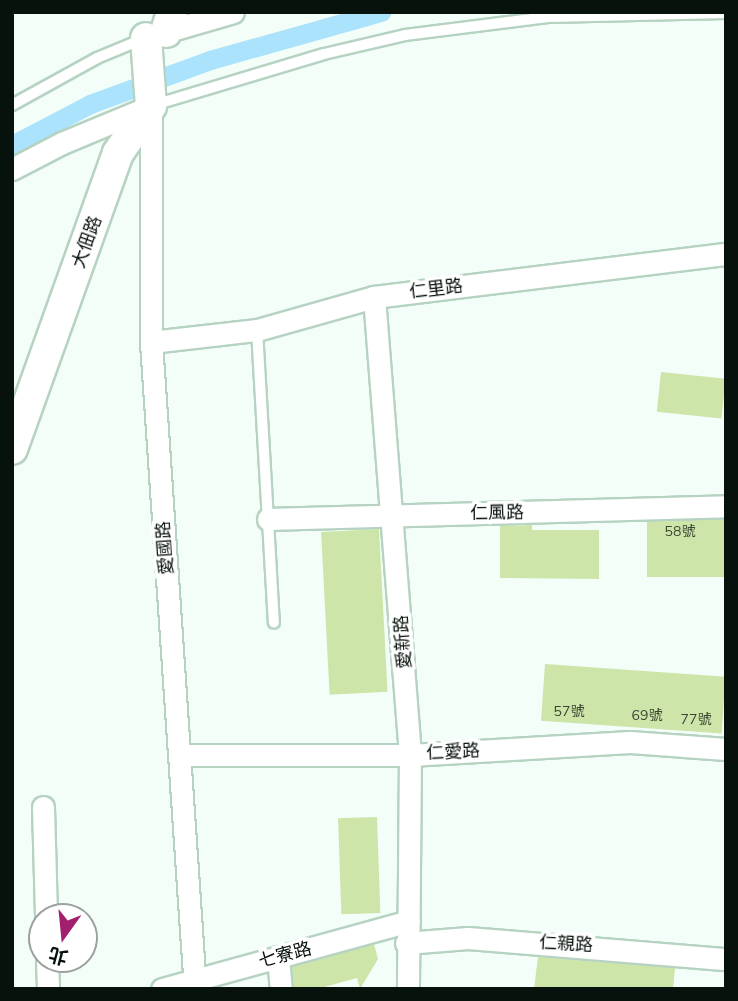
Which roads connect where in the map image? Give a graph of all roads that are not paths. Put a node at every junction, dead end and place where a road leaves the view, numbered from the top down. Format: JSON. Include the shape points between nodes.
{"nodes":[{"id":1,"x":233,"y":12,"type":"edge"},
{"id":2,"x":726,"y":13,"type":"edge"},
{"id":3,"x":157,"y":32,"type":"edge"},
{"id":4,"x":151,"y":100,"type":"junction"},
{"id":5,"x":12,"y":105,"type":"edge"},
{"id":6,"x":12,"y":169,"type":"edge"},
{"id":7,"x":726,"y":254,"type":"edge"},
{"id":8,"x":374,"y":297,"type":"junction"},
{"id":9,"x":257,"y":330,"type":"junction"},
{"id":10,"x":151,"y":342,"type":"junction"},
{"id":11,"x":12,"y":449,"type":"edge"},
{"id":12,"x":726,"y":506,"type":"edge"},
{"id":13,"x":394,"y":515,"type":"junction"},
{"id":14,"x":268,"y":519,"type":"junction"},
{"id":15,"x":274,"y":623,"type":"dead end"},
{"id":16,"x":726,"y":749,"type":"edge"},
{"id":17,"x":180,"y":755,"type":"junction"},
{"id":18,"x":410,"y":755,"type":"junction"},
{"id":19,"x":43,"y":807,"type":"dead end"},
{"id":20,"x":46,"y":903,"type":"edge"},
{"id":21,"x":409,"y":921,"type":"junction"},
{"id":22,"x":406,"y":943,"type":"junction"},
{"id":23,"x":278,"y":957,"type":"junction"},
{"id":24,"x":726,"y":958,"type":"edge"},
{"id":25,"x":195,"y":984,"type":"edge"},
{"id":26,"x":162,"y":989,"type":"edge"},
{"id":27,"x":281,"y":989,"type":"edge"},
{"id":28,"x":408,"y":989,"type":"edge"}],
"edges":[{"from":1,"to":3,"type":"street"},
{"from":2,"to":4,"type":"lane","via":[[548,17],[405,35]]},
{"from":3,"to":4,"type":"street"},
{"from":3,"to":5,"type":"lane","via":[[97,58]]},
{"from":4,"to":6,"type":"street"},
{"from":4,"to":10,"type":"street","name":"愛國路"},
{"from":4,"to":11,"type":"street","name":"大佃路","via":[[118,153]]},
{"from":7,"to":8,"type":"street","name":"仁里路"},
{"from":8,"to":9,"type":"street","name":"仁里路"},
{"from":8,"to":13,"type":"street","name":"愛新路"},
{"from":9,"to":10,"type":"street","name":"仁里路"},
{"from":9,"to":14,"type":"lane"},
{"from":10,"to":17,"type":"street","name":"愛國路"},
{"from":12,"to":13,"type":"street","name":"仁風路"},
{"from":13,"to":14,"type":"street","name":"仁風路"},
{"from":13,"to":18,"type":"street","name":"愛新路"},
{"from":14,"to":15,"type":"lane"},
{"from":16,"to":18,"type":"street","name":"仁愛路","via":[[630,742]]},
{"from":17,"to":18,"type":"street","name":"仁愛路"},
{"from":17,"to":25,"type":"street","name":"愛國路"},
{"from":18,"to":21,"type":"street","name":"愛新路"},
{"from":19,"to":20,"type":"street"},
{"from":21,"to":22,"type":"street","name":"愛新路"},
{"from":21,"to":23,"type":"street","name":"七寮路"},
{"from":22,"to":24,"type":"street","name":"仁親路","via":[[468,938]]},
{"from":22,"to":28,"type":"street","name":"愛新路"},
{"from":23,"to":25,"type":"street","name":"七寮路"},
{"from":23,"to":27,"type":"street"},
{"from":25,"to":26,"type":"street","name":"七寮路"}]}
